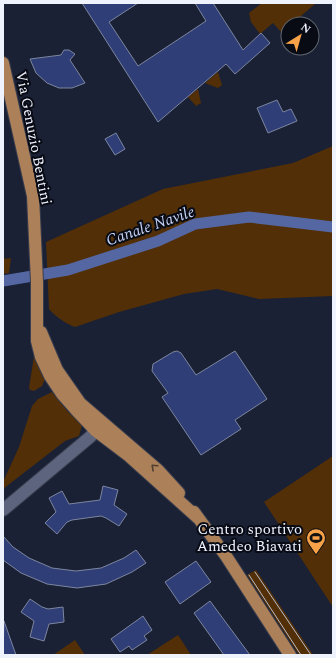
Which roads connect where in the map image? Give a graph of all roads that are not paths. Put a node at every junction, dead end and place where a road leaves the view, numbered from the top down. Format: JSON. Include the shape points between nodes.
{"nodes":[{"id":1,"x":3,"y":63,"type":"edge"},
{"id":2,"x":100,"y":427,"type":"junction"},
{"id":3,"x":3,"y":510,"type":"edge"},
{"id":4,"x":290,"y":655,"type":"edge"}],
"edges":[{"from":1,"to":2,"type":"main road","name":"Via Genuzio Bentini","via":[[32,196],[37,341],[41,357],[62,394]]},
{"from":2,"to":3,"type":"street"},
{"from":2,"to":4,"type":"main road","name":"Via Genuzio Bentini","via":[[135,450],[179,493],[226,556]]}]}
